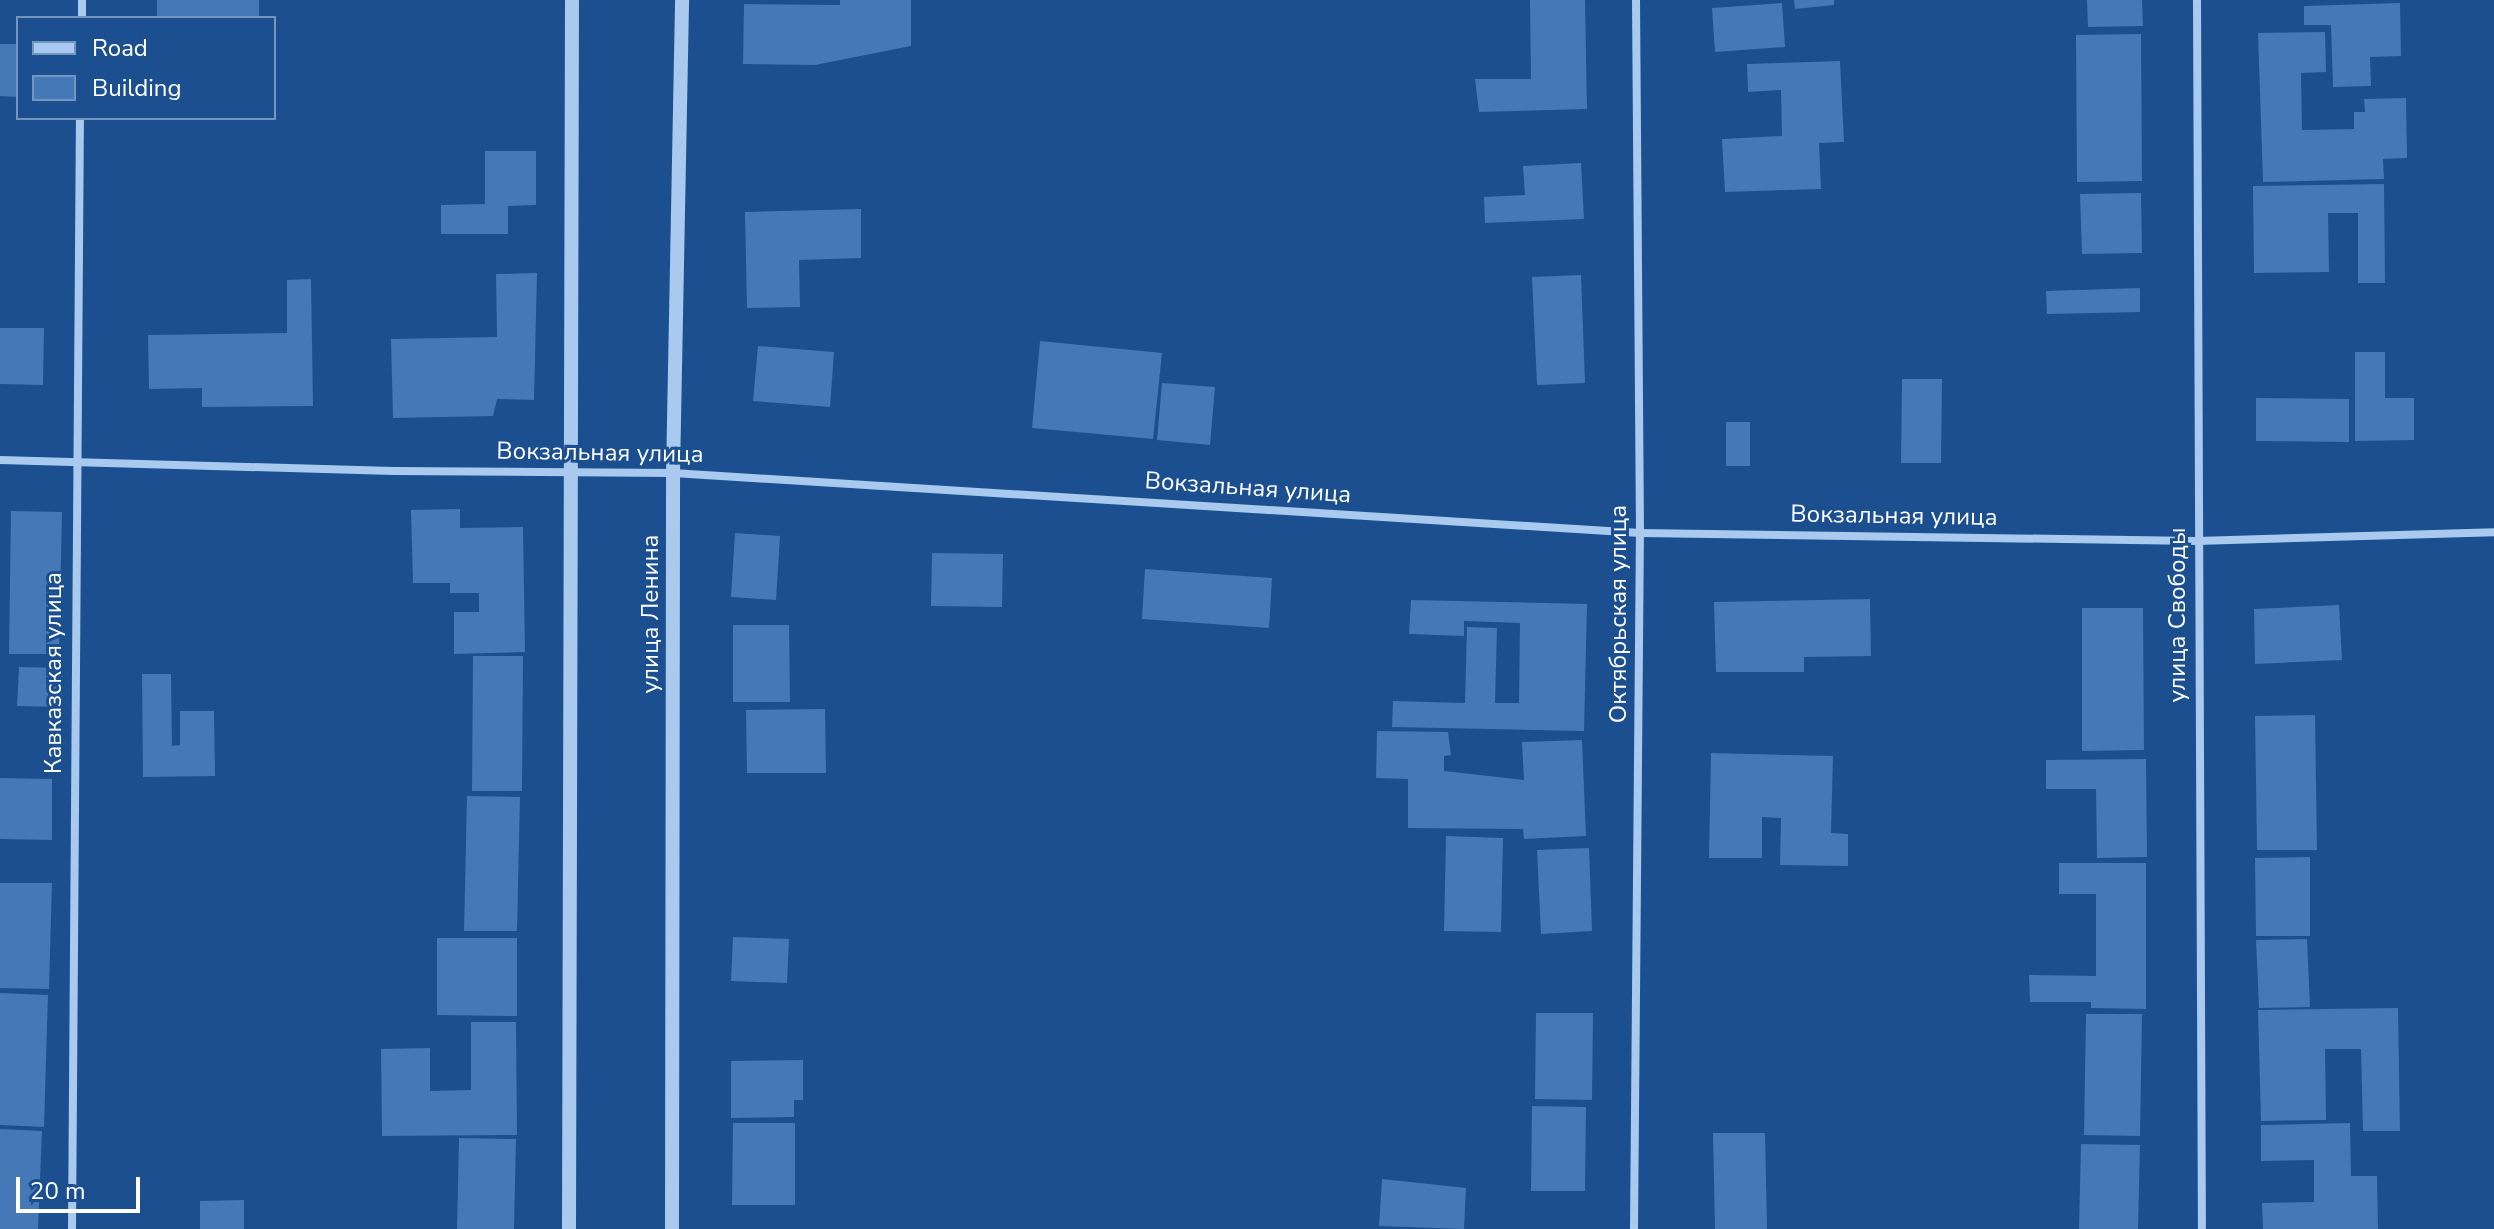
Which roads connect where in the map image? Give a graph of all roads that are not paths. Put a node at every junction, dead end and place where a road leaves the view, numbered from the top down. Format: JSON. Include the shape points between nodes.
{"nodes":[{"id":1,"x":572,"y":0,"type":"edge"},
{"id":2,"x":682,"y":0,"type":"edge"},
{"id":3,"x":1636,"y":0,"type":"edge"},
{"id":4,"x":2197,"y":0,"type":"edge"},
{"id":5,"x":80,"y":120,"type":"edge"},
{"id":6,"x":0,"y":460,"type":"edge"},
{"id":7,"x":75,"y":462,"type":"junction"},
{"id":8,"x":568,"y":472,"type":"junction"},
{"id":9,"x":673,"y":473,"type":"junction"},
{"id":10,"x":2494,"y":532,"type":"edge"},
{"id":11,"x":1640,"y":533,"type":"junction"},
{"id":12,"x":2197,"y":541,"type":"junction"},
{"id":13,"x":72,"y":1229,"type":"edge"},
{"id":14,"x":569,"y":1229,"type":"edge"},
{"id":15,"x":672,"y":1229,"type":"edge"},
{"id":16,"x":1634,"y":1229,"type":"edge"},
{"id":17,"x":2202,"y":1229,"type":"edge"}],
"edges":[{"from":1,"to":8,"type":"street"},
{"from":2,"to":9,"type":"street","name":"улица Ленина"},
{"from":3,"to":11,"type":"street","name":"Октябрьская улица"},
{"from":4,"to":12,"type":"street","name":"улица Свободы"},
{"from":5,"to":7,"type":"street","name":"Кавказская улица"},
{"from":6,"to":7,"type":"street","name":"Вокзальная улица"},
{"from":7,"to":8,"type":"street","name":"Вокзальная улица"},
{"from":7,"to":13,"type":"street","name":"Кавказская улица"},
{"from":8,"to":9,"type":"street","name":"Вокзальная улица"},
{"from":8,"to":14,"type":"street"},
{"from":9,"to":11,"type":"street","name":"Вокзальная улица"},
{"from":9,"to":15,"type":"street","name":"улица Ленина"},
{"from":10,"to":12,"type":"street","name":"Вокзальная улица"},
{"from":11,"to":12,"type":"street","name":"Вокзальная улица"},
{"from":11,"to":16,"type":"street","name":"Октябрьская улица"},
{"from":12,"to":17,"type":"street","name":"улица Свободы"}]}
